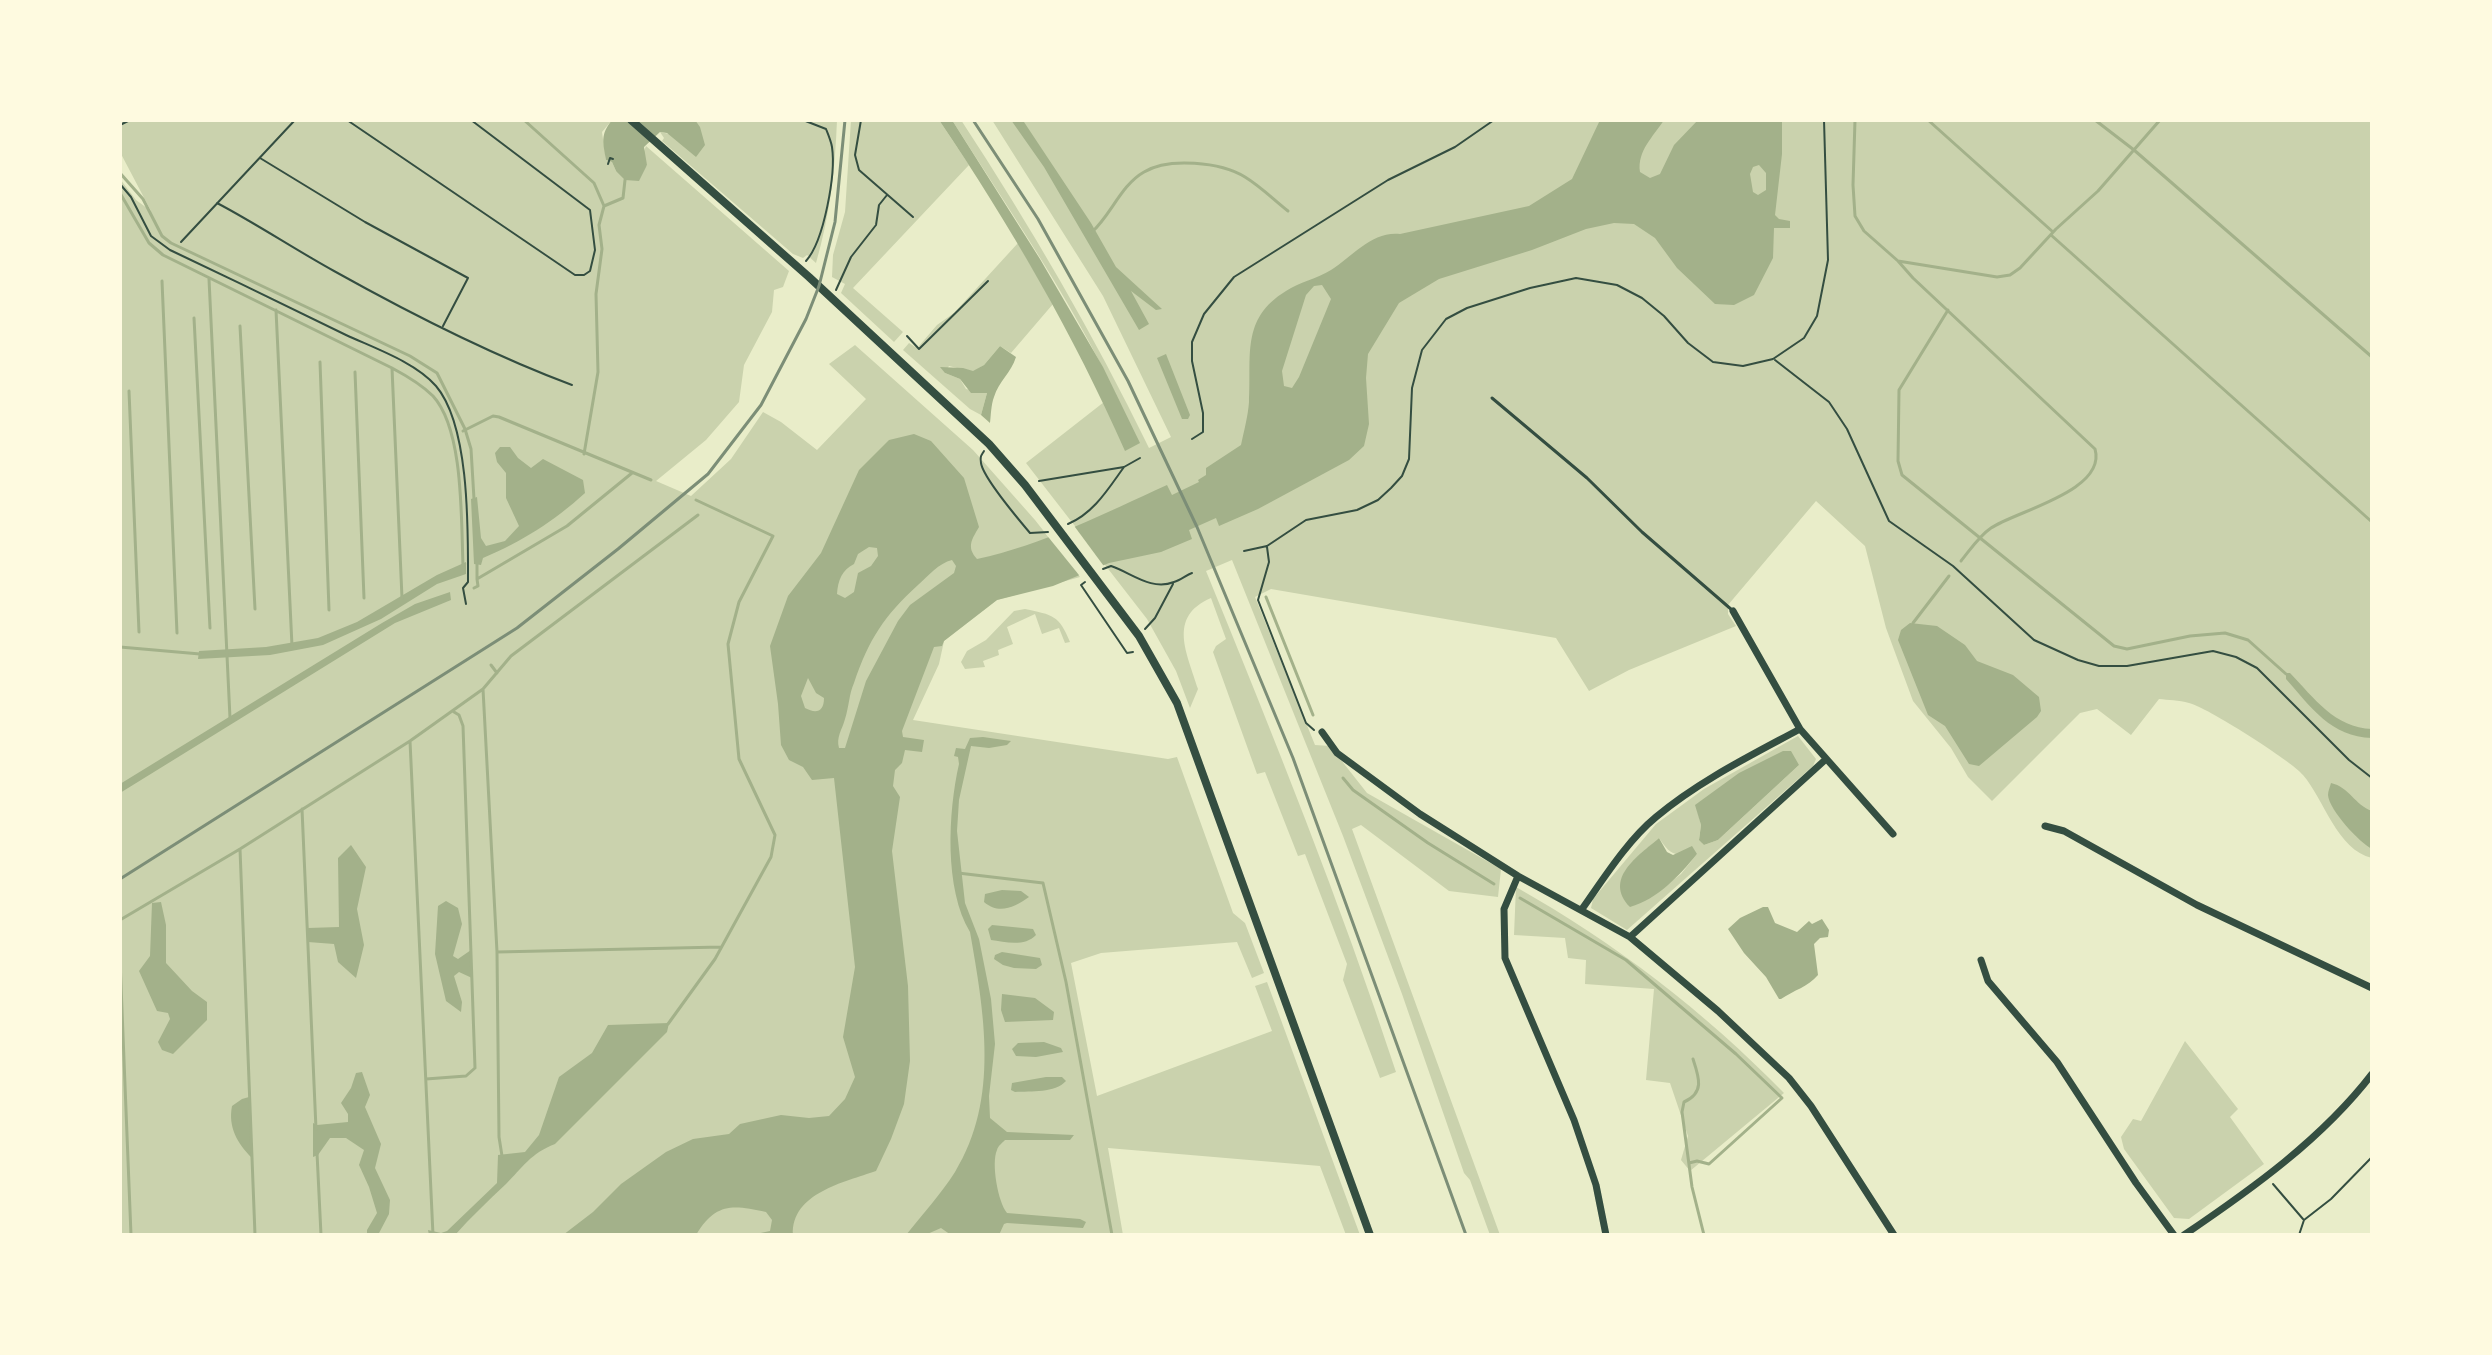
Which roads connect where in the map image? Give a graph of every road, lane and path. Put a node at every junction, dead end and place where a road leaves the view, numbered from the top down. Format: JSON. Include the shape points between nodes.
{"nodes":[{"id":1,"x":130,"y":120,"type":"edge"},
{"id":2,"x":295,"y":120,"type":"edge"},
{"id":3,"x":347,"y":120,"type":"edge"},
{"id":4,"x":471,"y":120,"type":"edge"},
{"id":5,"x":631,"y":120,"type":"edge"},
{"id":6,"x":803,"y":120,"type":"edge"},
{"id":7,"x":861,"y":120,"type":"edge"},
{"id":8,"x":1494,"y":120,"type":"edge"},
{"id":9,"x":1824,"y":120,"type":"edge"},
{"id":10,"x":120,"y":125,"type":"edge"},
{"id":11,"x":260,"y":158,"type":"junction"},
{"id":12,"x":613,"y":159,"type":"dead end"},
{"id":13,"x":608,"y":164,"type":"dead end"},
{"id":14,"x":120,"y":184,"type":"edge"},
{"id":15,"x":887,"y":195,"type":"junction"},
{"id":16,"x":217,"y":203,"type":"junction"},
{"id":17,"x":913,"y":217,"type":"dead end"},
{"id":18,"x":181,"y":242,"type":"dead end"},
{"id":19,"x":800,"y":268,"type":"junction"},
{"id":20,"x":988,"y":281,"type":"dead end"},
{"id":21,"x":832,"y":298,"type":"junction"},
{"id":22,"x":442,"y":329,"type":"junction"},
{"id":23,"x":907,"y":336,"type":"dead end"},
{"id":24,"x":1773,"y":359,"type":"junction"},
{"id":25,"x":572,"y":385,"type":"dead end"},
{"id":26,"x":1492,"y":398,"type":"dead end"},
{"id":27,"x":1192,"y":439,"type":"dead end"},
{"id":28,"x":989,"y":444,"type":"junction"},
{"id":29,"x":1140,"y":458,"type":"dead end"},
{"id":30,"x":1124,"y":467,"type":"junction"},
{"id":31,"x":1039,"y":481,"type":"dead end"},
{"id":32,"x":1082,"y":518,"type":"dead end"},
{"id":33,"x":1044,"y":534,"type":"dead end"},
{"id":34,"x":1267,"y":546,"type":"junction"},
{"id":35,"x":1244,"y":551,"type":"dead end"},
{"id":36,"x":1106,"y":567,"type":"dead end"},
{"id":37,"x":1192,"y":573,"type":"dead end"},
{"id":38,"x":1174,"y":583,"type":"junction"},
{"id":39,"x":1081,"y":585,"type":"dead end"},
{"id":40,"x":466,"y":604,"type":"dead end"},
{"id":41,"x":1733,"y":611,"type":"joint"},
{"id":42,"x":1139,"y":636,"type":"junction"},
{"id":43,"x":1133,"y":652,"type":"dead end"},
{"id":44,"x":1800,"y":729,"type":"junction"},
{"id":45,"x":1322,"y":732,"type":"joint"},
{"id":46,"x":1825,"y":760,"type":"junction"},
{"id":47,"x":2372,"y":778,"type":"edge"},
{"id":48,"x":2045,"y":826,"type":"dead end"},
{"id":49,"x":1893,"y":834,"type":"dead end"},
{"id":50,"x":1518,"y":876,"type":"junction"},
{"id":51,"x":1582,"y":909,"type":"junction"},
{"id":52,"x":1630,"y":937,"type":"junction"},
{"id":53,"x":1981,"y":960,"type":"dead end"},
{"id":54,"x":2372,"y":988,"type":"edge"},
{"id":55,"x":2372,"y":1074,"type":"edge"},
{"id":56,"x":2372,"y":1157,"type":"edge"},
{"id":57,"x":2266,"y":1176,"type":"junction"},
{"id":58,"x":2304,"y":1220,"type":"junction"},
{"id":59,"x":1370,"y":1235,"type":"edge"},
{"id":60,"x":1606,"y":1235,"type":"edge"},
{"id":61,"x":1894,"y":1235,"type":"edge"},
{"id":62,"x":2174,"y":1235,"type":"edge"},
{"id":63,"x":2184,"y":1235,"type":"edge"},
{"id":64,"x":2299,"y":1235,"type":"edge"}],
"edges":[{"from":1,"to":10,"type":"path"},
{"from":2,"to":11,"type":"path"},
{"from":3,"to":4,"type":"path","via":[[575,275],[590,271],[590,210]]},
{"from":5,"to":19,"type":"street"},
{"from":6,"to":19,"type":"path","via":[[826,129],[832,148],[822,229],[815,251]]},
{"from":7,"to":15,"type":"path","via":[[855,155],[859,170]]},
{"from":8,"to":27,"type":"path","via":[[1234,277],[1204,314],[1192,342],[1204,422],[1203,432]]},
{"from":9,"to":24,"type":"path","via":[[1825,282],[1817,316],[1804,338]]},
{"from":11,"to":16,"type":"path"},
{"from":11,"to":22,"type":"path","via":[[468,278]]},
{"from":12,"to":13,"type":"path"},
{"from":14,"to":40,"type":"path","via":[[151,236],[170,250],[387,355],[435,386],[461,448]]},
{"from":15,"to":17,"type":"path"},
{"from":15,"to":21,"type":"path","via":[[879,205],[876,225],[851,257]]},
{"from":16,"to":18,"type":"path"},
{"from":16,"to":22,"type":"path"},
{"from":19,"to":21,"type":"street"},
{"from":20,"to":23,"type":"path","via":[[919,349]]},
{"from":21,"to":28,"type":"street"},
{"from":22,"to":25,"type":"path"},
{"from":24,"to":34,"type":"path","via":[[1743,366],[1713,362],[1642,298],[1617,285],[1576,278],[1467,308],[1446,319],[1422,350],[1412,388],[1409,459],[1402,476],[1378,500],[1357,510],[1306,520]]},
{"from":24,"to":47,"type":"path","via":[[1829,402],[1889,521],[1953,566],[2034,640],[2099,666],[2213,651],[2236,657],[2257,668]]},
{"from":26,"to":41,"type":"lane"},
{"from":28,"to":33,"type":"path","via":[[980,466],[1030,533]]},
{"from":28,"to":42,"type":"street"},
{"from":29,"to":30,"type":"path"},
{"from":30,"to":31,"type":"path"},
{"from":30,"to":32,"type":"path"},
{"from":34,"to":35,"type":"path"},
{"from":34,"to":45,"type":"path","via":[[1269,562],[1258,600],[1306,723]]},
{"from":36,"to":38,"type":"path","via":[[1128,571],[1152,586]]},
{"from":37,"to":38,"type":"path"},
{"from":38,"to":42,"type":"path"},
{"from":39,"to":43,"type":"path","via":[[1127,653]]},
{"from":41,"to":44,"type":"street"},
{"from":42,"to":59,"type":"street","via":[[1180,711]]},
{"from":44,"to":46,"type":"street"},
{"from":44,"to":51,"type":"street","via":[[1724,770],[1654,819]]},
{"from":45,"to":50,"type":"street","via":[[1337,753]]},
{"from":46,"to":49,"type":"street"},
{"from":46,"to":52,"type":"street"},
{"from":48,"to":54,"type":"street"},
{"from":50,"to":51,"type":"street"},
{"from":50,"to":60,"type":"street","via":[[1504,909],[1505,958],[1574,1120]]},
{"from":51,"to":52,"type":"street"},
{"from":52,"to":61,"type":"street","via":[[1789,1078]]},
{"from":53,"to":62,"type":"street","via":[[1988,981],[2057,1062]]},
{"from":55,"to":57,"type":"street","via":[[2340,1111]]},
{"from":56,"to":58,"type":"path"},
{"from":57,"to":58,"type":"path"},
{"from":57,"to":63,"type":"street"},
{"from":58,"to":64,"type":"path"}]}
